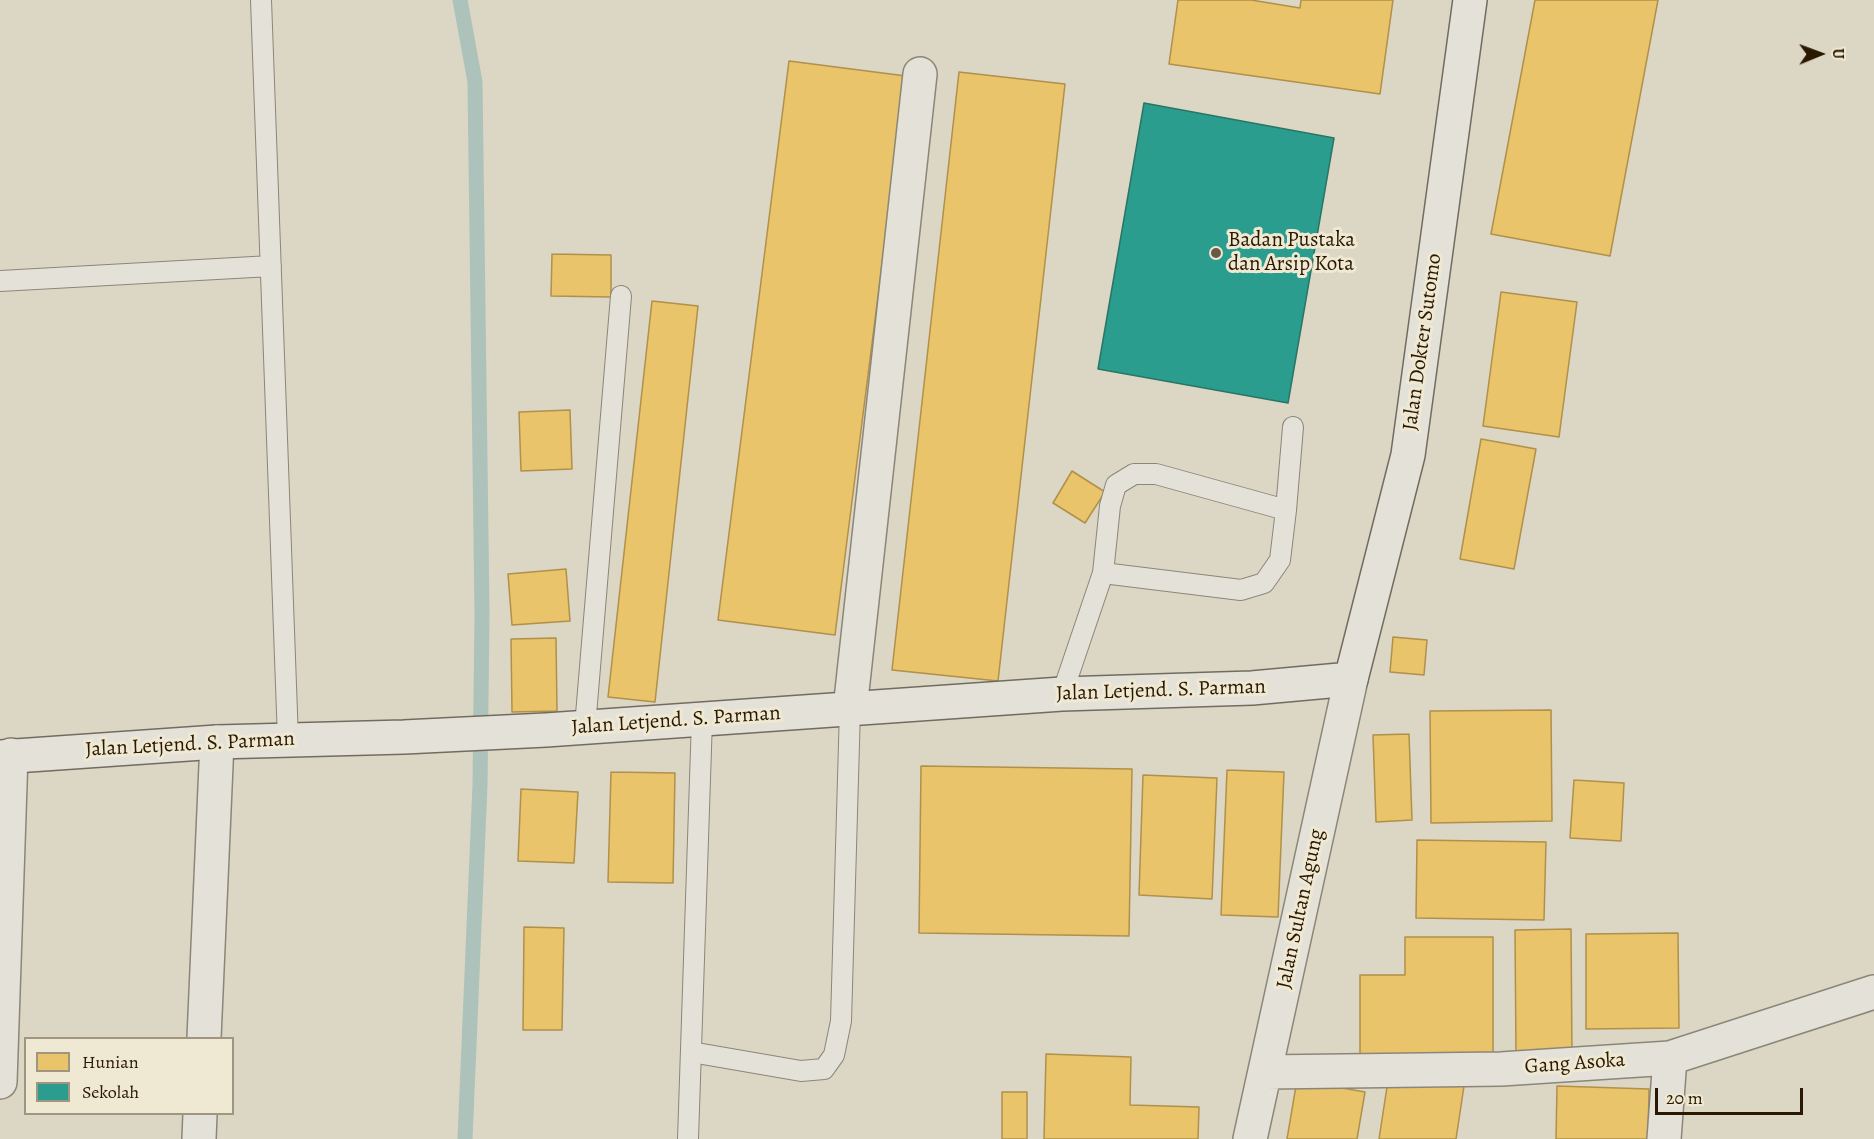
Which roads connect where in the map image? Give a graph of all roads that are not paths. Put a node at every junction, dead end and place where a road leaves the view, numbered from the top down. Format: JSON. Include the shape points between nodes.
{"nodes":[{"id":1,"x":261,"y":0,"type":"edge"},
{"id":2,"x":1470,"y":0,"type":"edge"},
{"id":3,"x":920,"y":74,"type":"dead end"},
{"id":4,"x":271,"y":266,"type":"junction"},
{"id":5,"x":0,"y":281,"type":"edge"},
{"id":6,"x":621,"y":296,"type":"dead end"},
{"id":7,"x":1293,"y":427,"type":"dead end"},
{"id":8,"x":1287,"y":510,"type":"junction"},
{"id":9,"x":1103,"y":573,"type":"junction"},
{"id":10,"x":1351,"y":680,"type":"junction"},
{"id":11,"x":1062,"y":694,"type":"junction"},
{"id":12,"x":850,"y":709,"type":"junction"},
{"id":13,"x":702,"y":719,"type":"junction"},
{"id":14,"x":585,"y":727,"type":"junction"},
{"id":15,"x":288,"y":740,"type":"junction"},
{"id":16,"x":217,"y":742,"type":"junction"},
{"id":17,"x":6,"y":756,"type":"edge"},
{"id":18,"x":1874,"y":992,"type":"edge"},
{"id":19,"x":204,"y":1037,"type":"edge"},
{"id":20,"x":691,"y":1052,"type":"junction"},
{"id":21,"x":1670,"y":1058,"type":"junction"},
{"id":22,"x":1266,"y":1072,"type":"junction"},
{"id":23,"x":0,"y":1082,"type":"edge"},
{"id":24,"x":200,"y":1115,"type":"edge"},
{"id":25,"x":199,"y":1139,"type":"edge"},
{"id":26,"x":688,"y":1139,"type":"edge"},
{"id":27,"x":1250,"y":1139,"type":"edge"},
{"id":28,"x":1664,"y":1139,"type":"edge"}],
"edges":[{"from":1,"to":4,"type":"lane"},
{"from":2,"to":10,"type":"street","name":"Jalan Dokter Sutomo","via":[[1408,455]]},
{"from":3,"to":12,"type":"street"},
{"from":4,"to":5,"type":"lane"},
{"from":4,"to":15,"type":"lane"},
{"from":6,"to":14,"type":"lane"},
{"from":7,"to":8,"type":"lane"},
{"from":8,"to":9,"type":"lane","via":[[1280,560],[1264,583],[1241,590]]},
{"from":8,"to":9,"type":"lane","via":[[1156,474],[1134,474],[1116,485]]},
{"from":9,"to":11,"type":"lane"},
{"from":10,"to":11,"type":"street","name":"Jalan Letjend. S. Parman","via":[[1252,688]]},
{"from":10,"to":22,"type":"street","name":"Jalan Sultan Agung"},
{"from":11,"to":12,"type":"street","name":"Jalan Letjend. S. Parman"},
{"from":12,"to":13,"type":"street","name":"Jalan Letjend. S. Parman"},
{"from":12,"to":20,"type":"lane","via":[[841,1021],[834,1055],[824,1069],[801,1071]]},
{"from":13,"to":14,"type":"street","name":"Jalan Letjend. S. Parman"},
{"from":13,"to":20,"type":"lane"},
{"from":14,"to":15,"type":"street","name":"Jalan Letjend. S. Parman"},
{"from":15,"to":16,"type":"street","name":"Jalan Letjend. S. Parman"},
{"from":16,"to":17,"type":"street","name":"Jalan Letjend. S. Parman"},
{"from":16,"to":19,"type":"street"},
{"from":17,"to":23,"type":"street"},
{"from":18,"to":21,"type":"street","name":"Gang Asoka"},
{"from":20,"to":26,"type":"lane"},
{"from":21,"to":22,"type":"street","name":"Gang Asoka","via":[[1501,1069]]},
{"from":21,"to":28,"type":"street"},
{"from":22,"to":27,"type":"street","name":"Jalan Sultan Agung"},
{"from":24,"to":25,"type":"street"}]}
